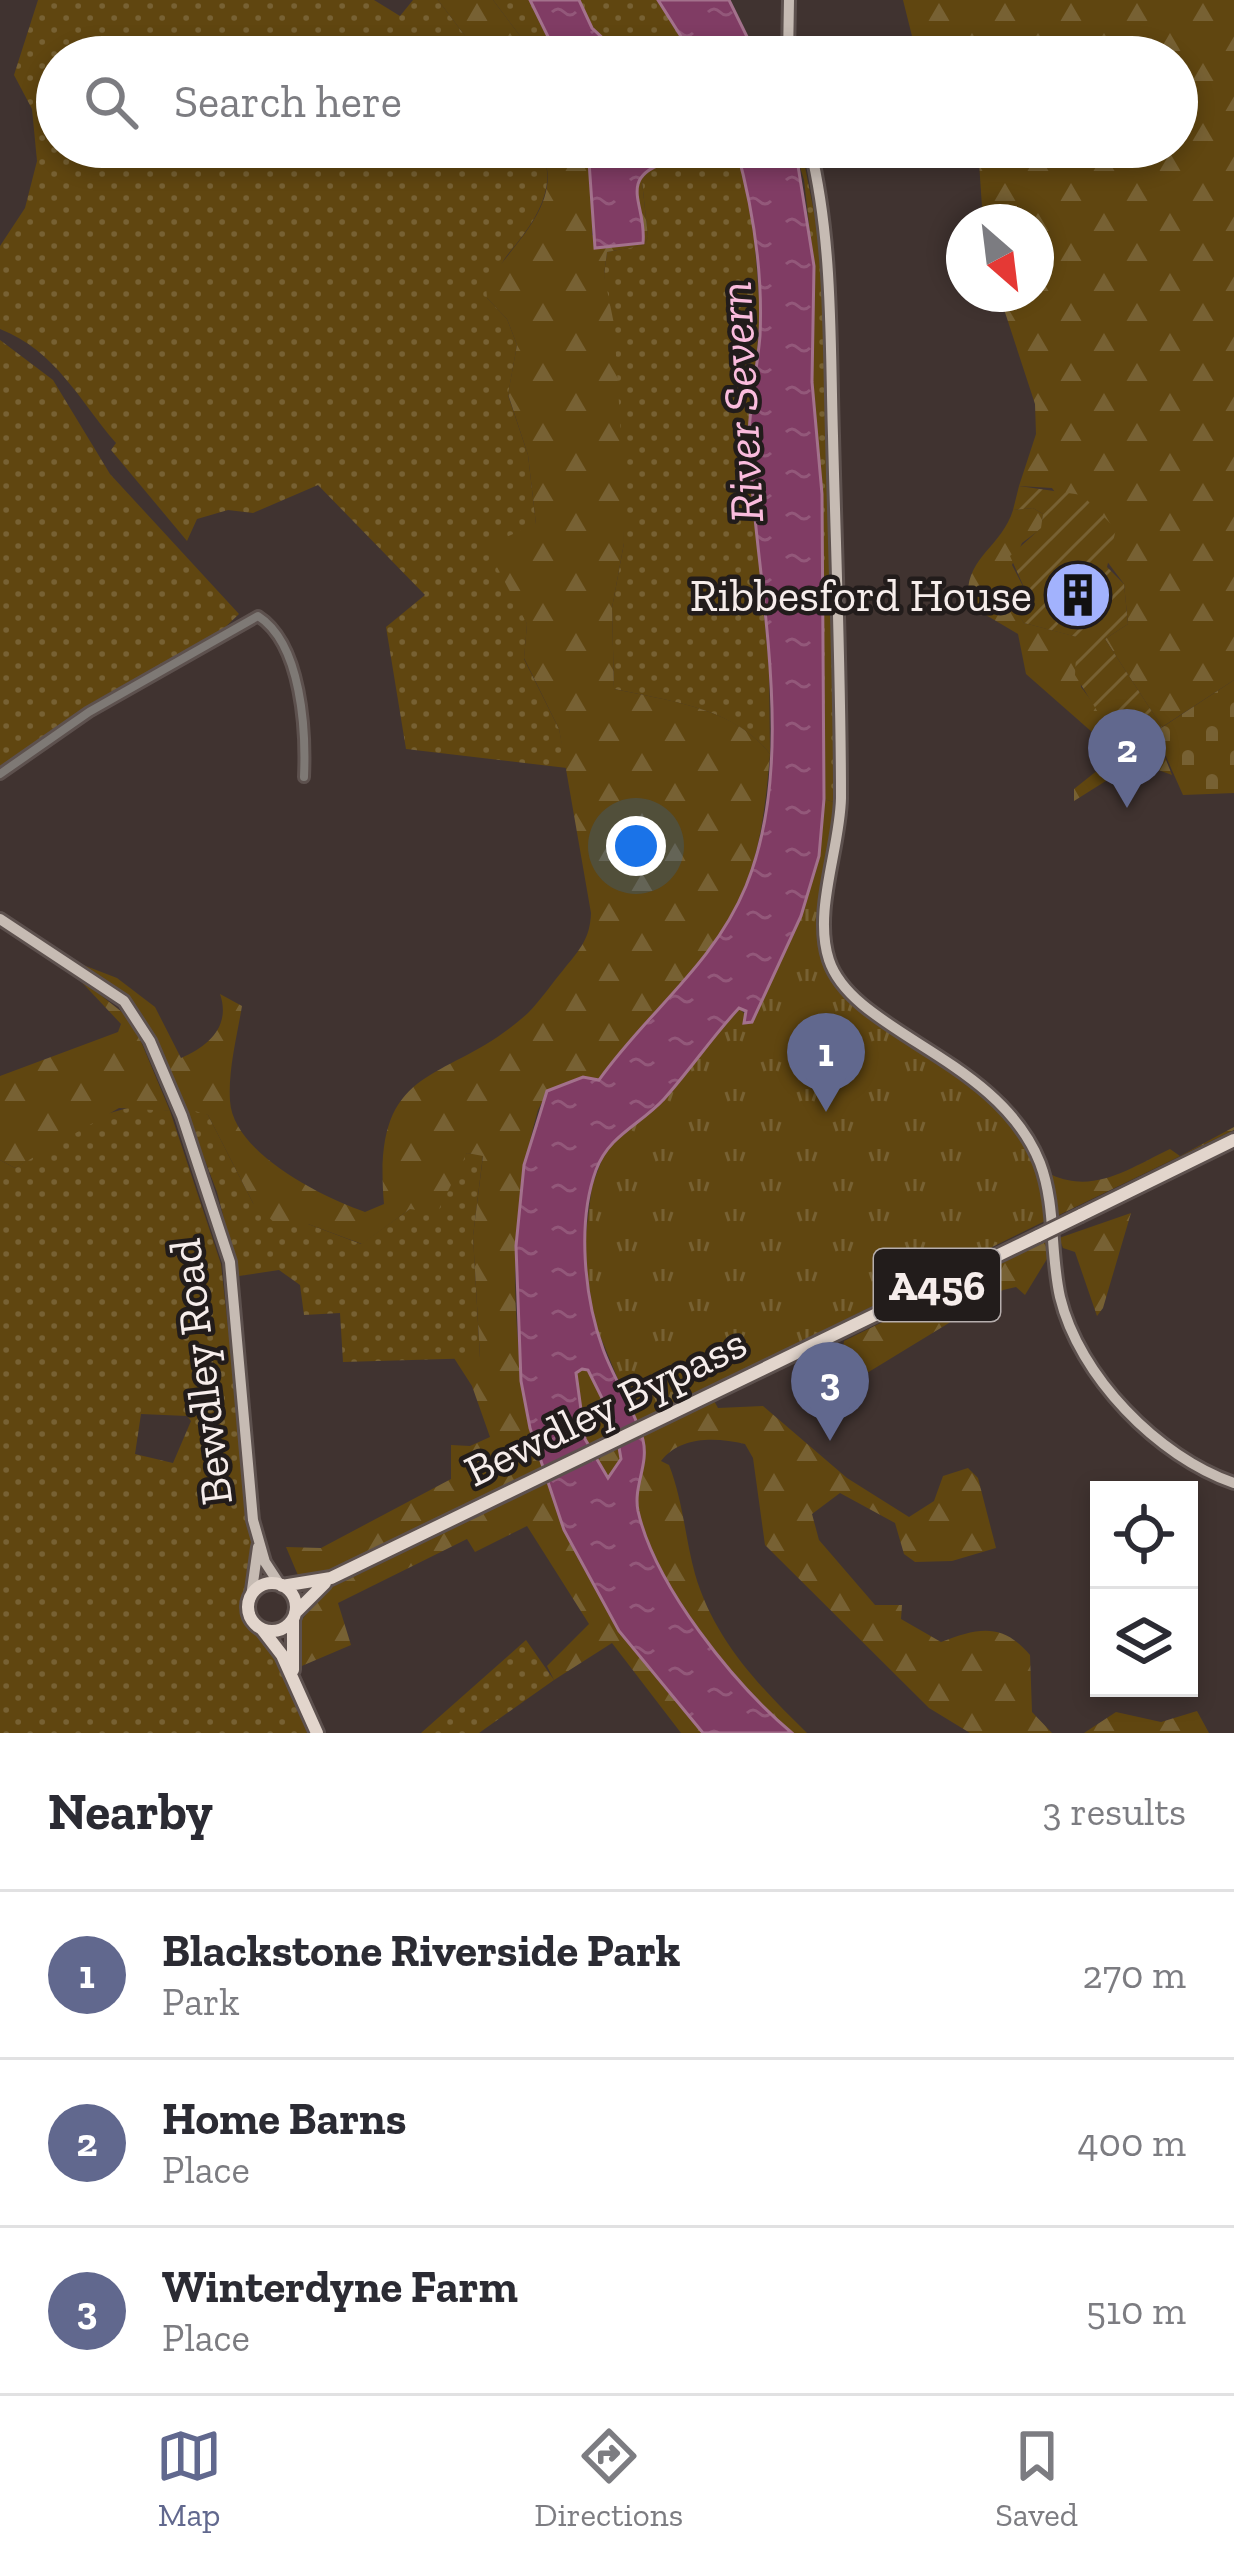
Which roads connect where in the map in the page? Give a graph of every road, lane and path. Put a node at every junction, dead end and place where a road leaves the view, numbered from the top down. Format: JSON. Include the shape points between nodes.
{"nodes":[{"id":1,"x":789,"y":0,"type":"edge"},
{"id":2,"x":788,"y":36,"type":"edge"},
{"id":3,"x":814,"y":168,"type":"edge"},
{"id":4,"x":0,"y":774,"type":"edge"},
{"id":5,"x":304,"y":777,"type":"dead end"},
{"id":6,"x":0,"y":919,"type":"edge"},
{"id":7,"x":1234,"y":1140,"type":"edge"},
{"id":8,"x":1234,"y":1483,"type":"edge"},
{"id":9,"x":258,"y":1544,"type":"junction"},
{"id":10,"x":331,"y":1578,"type":"junction"},
{"id":11,"x":281,"y":1585,"type":"junction"},
{"id":12,"x":251,"y":1597,"type":"junction"},
{"id":13,"x":294,"y":1616,"type":"junction"},
{"id":14,"x":261,"y":1628,"type":"junction"},
{"id":15,"x":295,"y":1681,"type":"junction"},
{"id":16,"x":317,"y":1733,"type":"edge"}],
"edges":[{"from":1,"to":2,"type":"main road"},
{"from":3,"to":8,"type":"main road","via":[[828,252],[841,804],[825,935],[838,981],[977,1079],[1018,1118],[1044,1173],[1060,1298],[1079,1346],[1109,1389],[1167,1445]]},
{"from":4,"to":5,"type":"street","via":[[89,712],[258,616],[279,639],[295,686]]},
{"from":6,"to":9,"type":"main road","name":"Bewdley Road","via":[[124,1001],[182,1116],[230,1262]]},
{"from":7,"to":10,"type":"highway","name":"Bewdley Bypass","number":"A456","bridge":true},
{"from":9,"to":11,"type":"main road","name":"Bewdley Road"},
{"from":9,"to":12,"type":"main road","name":"Bewdley Road"},
{"from":10,"to":11,"type":"highway","name":"Bewdley Bypass"},
{"from":10,"to":13,"type":"highway","name":"Bewdley Bypass"},
{"from":11,"to":12,"type":"highway","via":[[262,1586]]},
{"from":11,"to":13,"type":"highway","via":[[295,1600]]},
{"from":12,"to":14,"type":"highway","via":[[251,1618]]},
{"from":13,"to":14,"type":"highway","via":[[280,1629]]},
{"from":13,"to":15,"type":"highway"},
{"from":14,"to":15,"type":"highway"},
{"from":15,"to":16,"type":"highway"}]}
